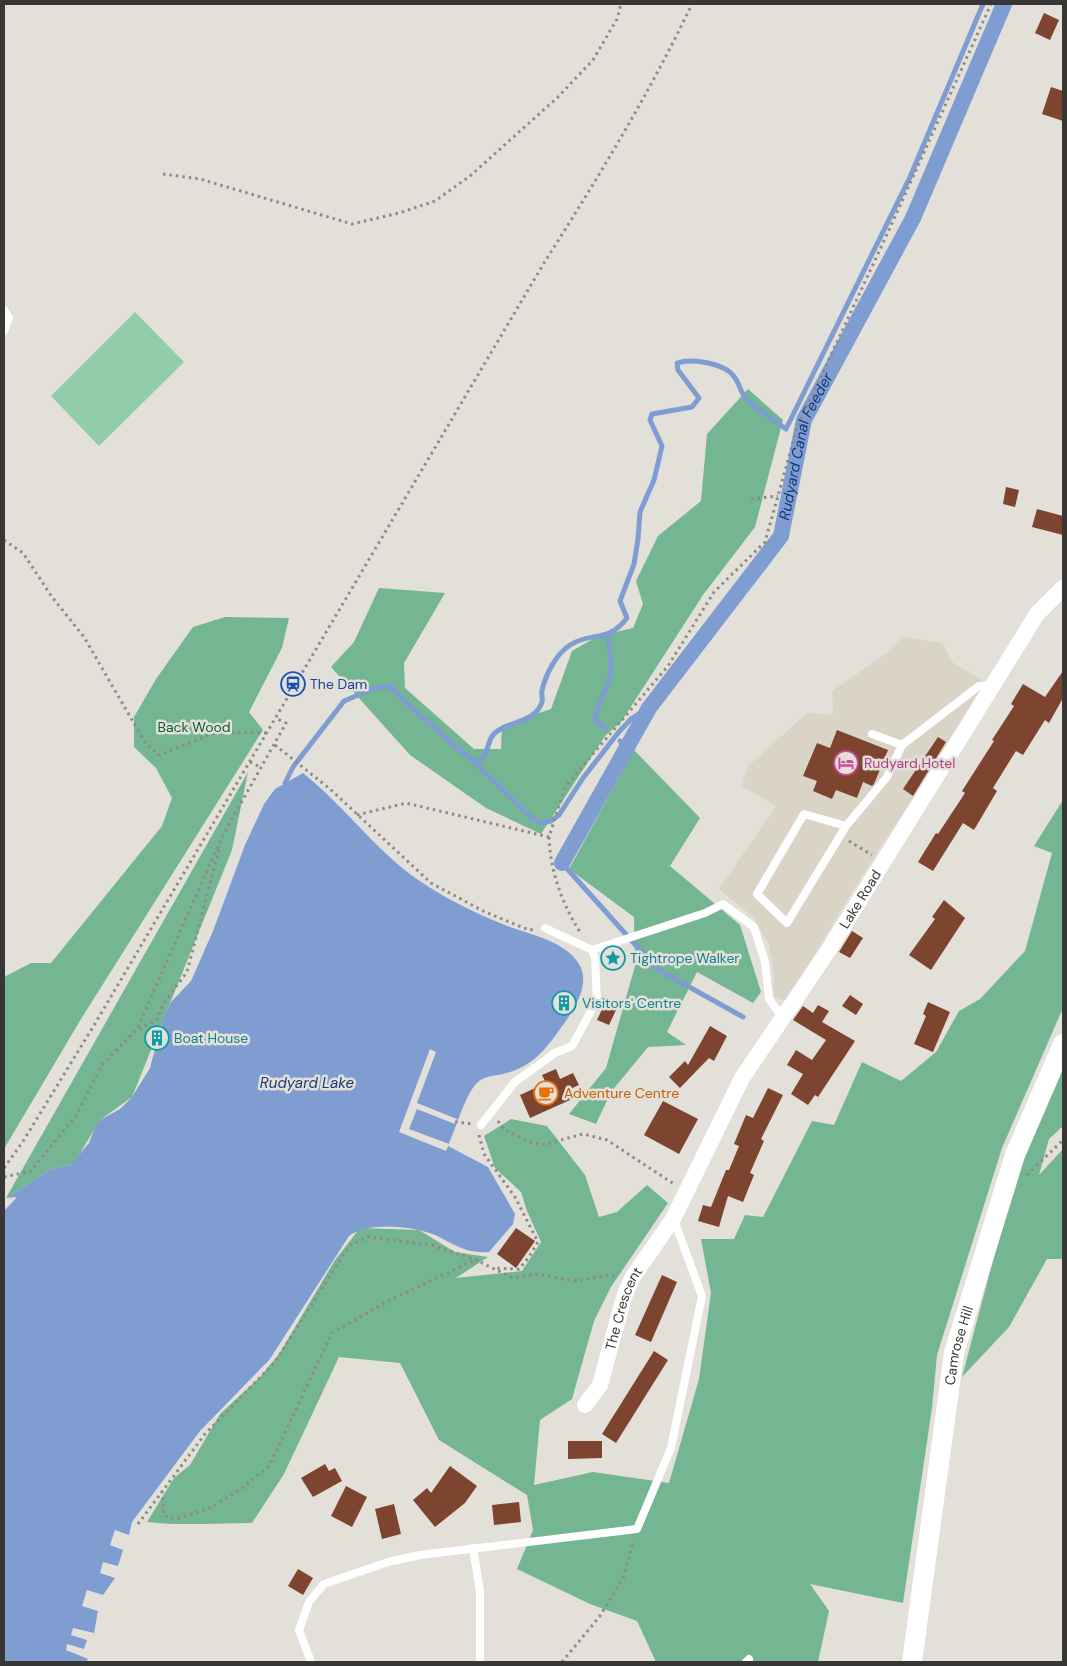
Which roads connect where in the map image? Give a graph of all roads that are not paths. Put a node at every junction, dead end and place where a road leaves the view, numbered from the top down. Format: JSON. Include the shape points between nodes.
{"nodes":[{"id":1,"x":4,"y":310,"type":"edge"},
{"id":2,"x":4,"y":331,"type":"edge"},
{"id":3,"x":1063,"y":588,"type":"edge"},
{"id":4,"x":993,"y":685,"type":"junction"},
{"id":5,"x":872,"y":734,"type":"dead end"},
{"id":6,"x":902,"y":745,"type":"junction"},
{"id":7,"x":846,"y":826,"type":"junction"},
{"id":8,"x":545,"y":928,"type":"road end"},
{"id":9,"x":592,"y":950,"type":"junction"},
{"id":10,"x":782,"y":1017,"type":"junction"},
{"id":11,"x":1063,"y":1044,"type":"edge"},
{"id":12,"x":481,"y":1125,"type":"road end"},
{"id":13,"x":673,"y":1219,"type":"junction"},
{"id":14,"x":585,"y":1405,"type":"dead end"},
{"id":15,"x":473,"y":1548,"type":"junction"},
{"id":16,"x":310,"y":1662,"type":"edge"},
{"id":17,"x":480,"y":1662,"type":"edge"},
{"id":18,"x":912,"y":1662,"type":"edge"}],
"edges":[{"from":1,"to":2,"type":"lane","via":[[8,318]]},
{"from":3,"to":4,"type":"street","name":"Lake Road","via":[[1037,614]]},
{"from":4,"to":6,"type":"lane","via":[[979,686]]},
{"from":4,"to":10,"type":"street","name":"Lake Road","via":[[828,951]]},
{"from":5,"to":6,"type":"lane"},
{"from":6,"to":7,"type":"lane","via":[[887,777]]},
{"from":7,"to":7,"type":"lane","via":[[840,836],[787,923],[757,894],[804,814]]},
{"from":8,"to":9,"type":"lane"},
{"from":9,"to":10,"type":"lane","via":[[723,904],[754,927],[764,962],[769,999]]},
{"from":9,"to":12,"type":"lane","via":[[597,1000],[572,1046],[555,1053],[515,1082]]},
{"from":10,"to":13,"type":"street","name":"Lake Road","via":[[742,1078]]},
{"from":11,"to":18,"type":"street","name":"Camrose Hill","via":[[1016,1155],[954,1353]]},
{"from":13,"to":14,"type":"street","name":"The Crescent","via":[[632,1278],[600,1384]]},
{"from":13,"to":15,"type":"lane","via":[[702,1296],[671,1448],[637,1529]]},
{"from":15,"to":16,"type":"lane","via":[[388,1562],[324,1584],[309,1602],[299,1630]]},
{"from":15,"to":17,"type":"lane","via":[[480,1591]]}]}
